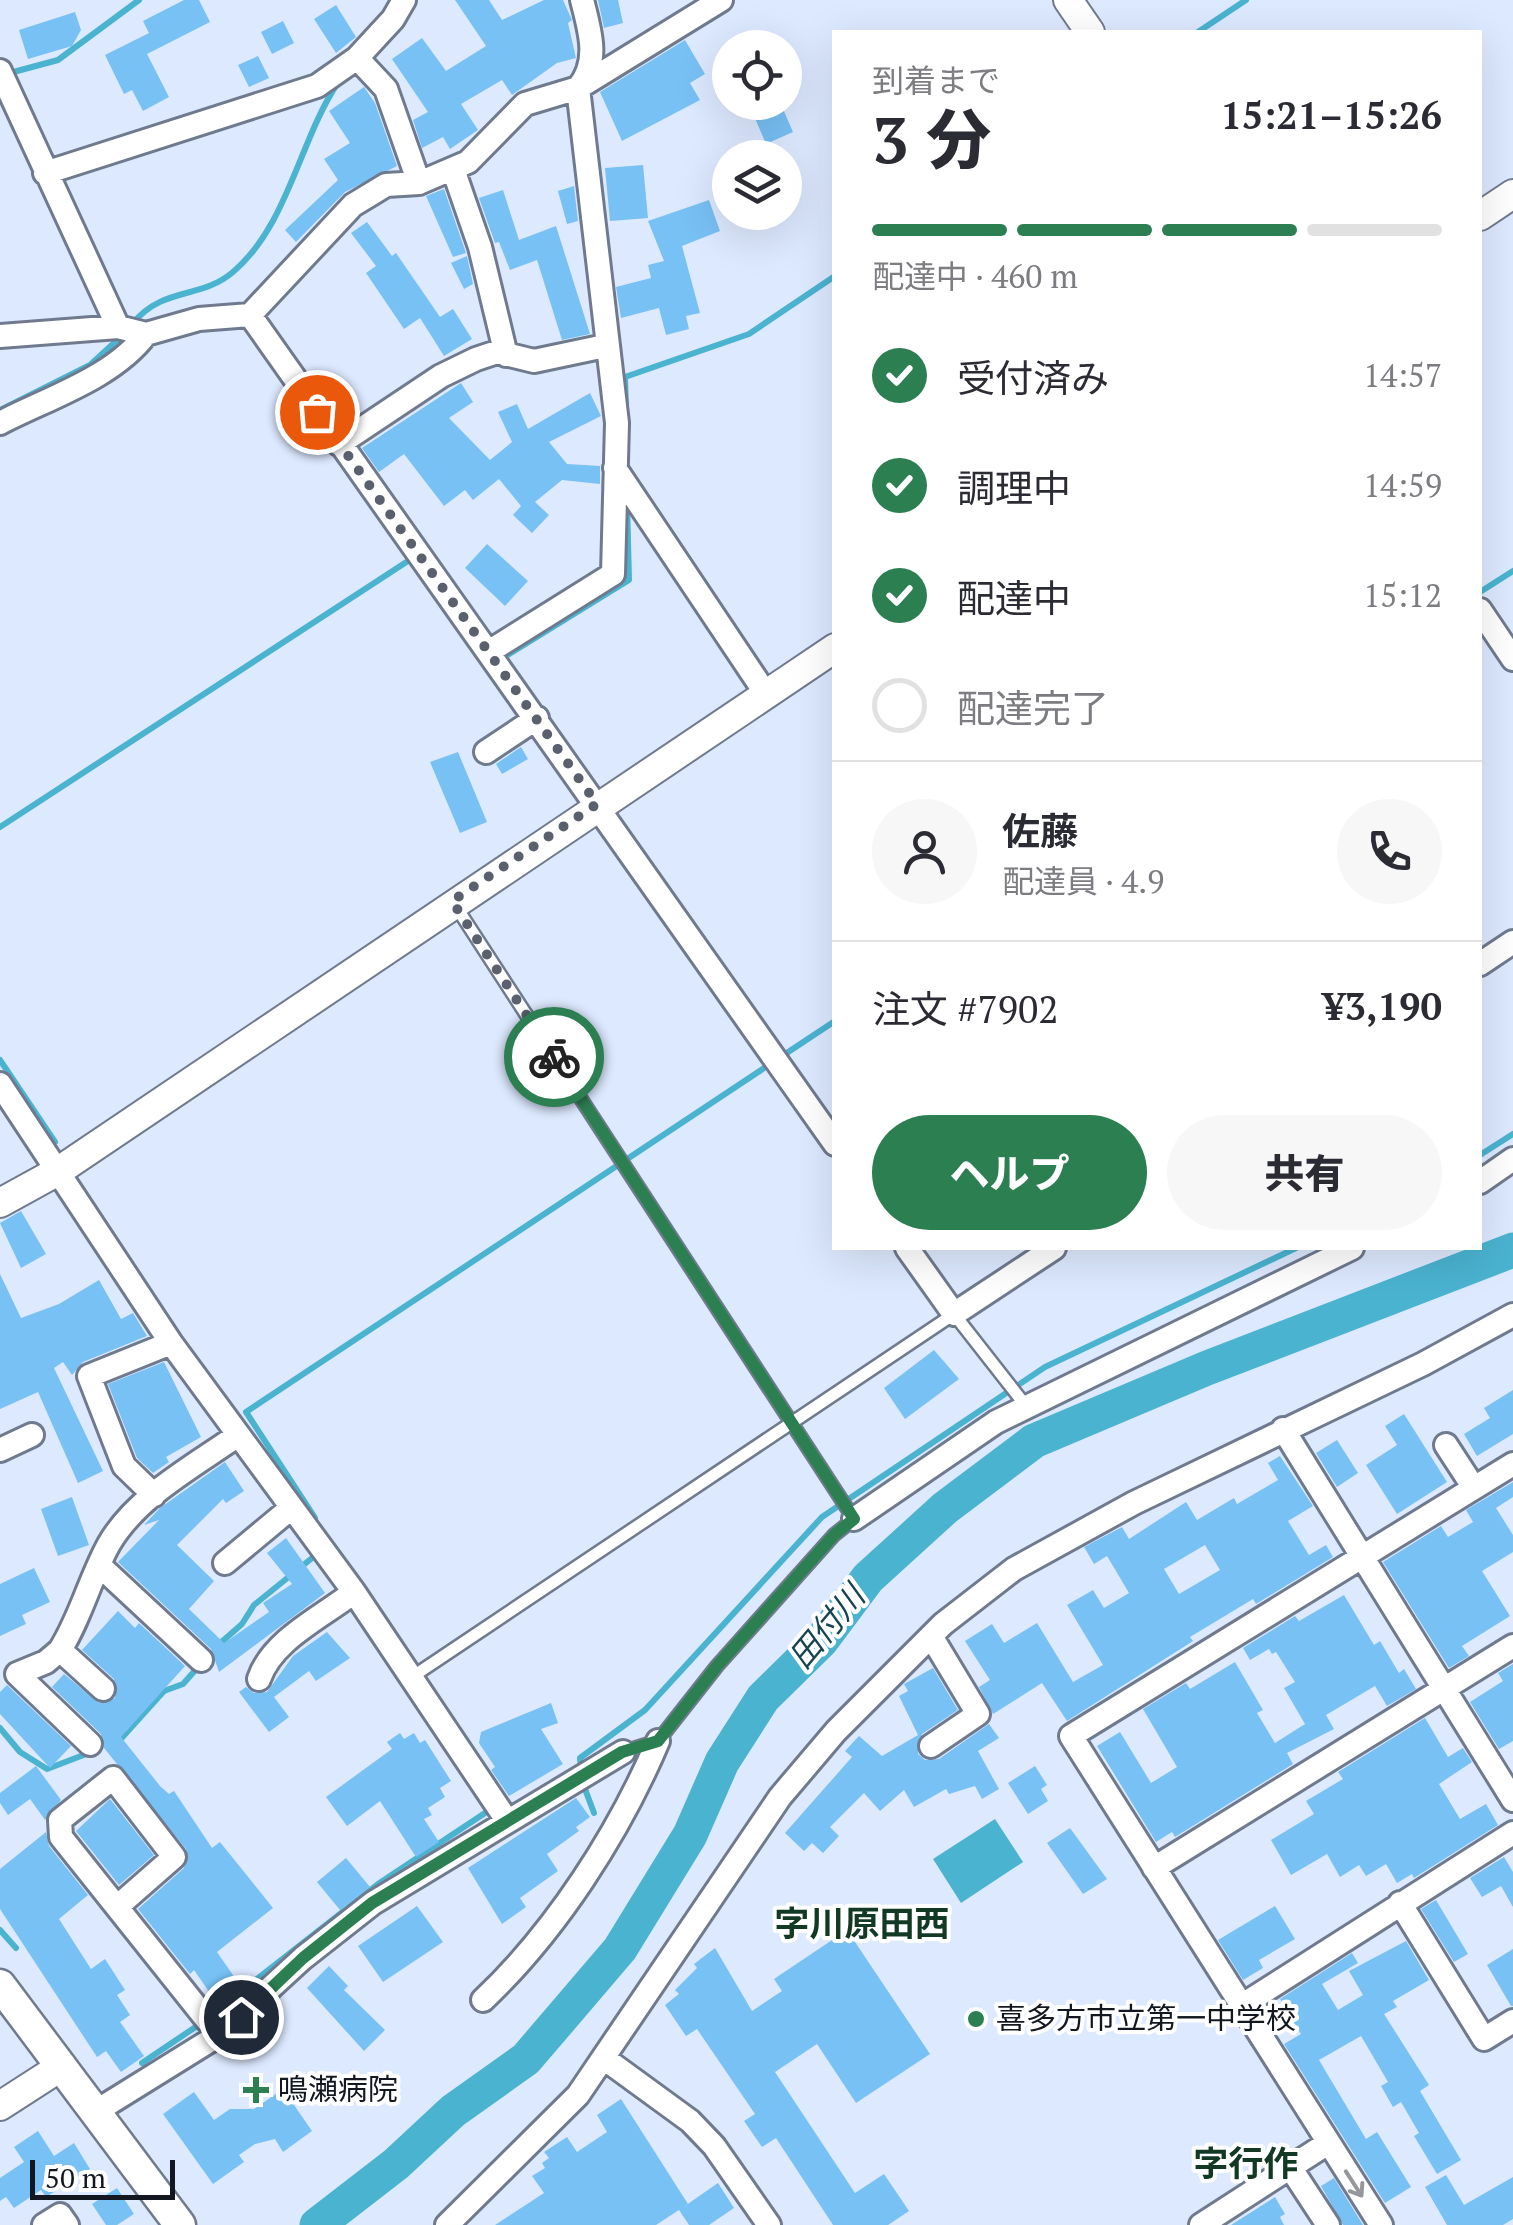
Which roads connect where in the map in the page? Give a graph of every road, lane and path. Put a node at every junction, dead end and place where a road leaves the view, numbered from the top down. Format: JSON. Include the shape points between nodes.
{"nodes":[{"id":1,"x":404,"y":0,"type":"edge"},
{"id":2,"x":582,"y":0,"type":"edge"},
{"id":3,"x":721,"y":0,"type":"edge"},
{"id":4,"x":1068,"y":0,"type":"edge"},
{"id":5,"x":1089,"y":30,"type":"edge"},
{"id":6,"x":357,"y":58,"type":"junction"},
{"id":7,"x":0,"y":70,"type":"edge"},
{"id":8,"x":578,"y":88,"type":"junction"},
{"id":9,"x":9,"y":111,"type":"edge"},
{"id":10,"x":453,"y":169,"type":"junction"},
{"id":11,"x":46,"y":173,"type":"junction"},
{"id":12,"x":418,"y":183,"type":"junction"},
{"id":13,"x":1513,"y":194,"type":"edge"},
{"id":14,"x":1482,"y":215,"type":"edge"},
{"id":15,"x":250,"y":316,"type":"junction"},
{"id":16,"x":132,"y":330,"type":"junction"},
{"id":17,"x":0,"y":336,"type":"edge"},
{"id":18,"x":605,"y":346,"type":"junction"},
{"id":19,"x":506,"y":355,"type":"junction"},
{"id":20,"x":0,"y":422,"type":"edge"},
{"id":21,"x":339,"y":444,"type":"junction"},
{"id":22,"x":614,"y":468,"type":"junction"},
{"id":23,"x":1482,"y":613,"type":"edge"},
{"id":24,"x":832,"y":650,"type":"edge"},
{"id":25,"x":490,"y":651,"type":"junction"},
{"id":26,"x":1513,"y":660,"type":"edge"},
{"id":27,"x":766,"y":694,"type":"junction"},
{"id":28,"x":537,"y":718,"type":"junction"},
{"id":29,"x":486,"y":752,"type":"dead end"},
{"id":30,"x":597,"y":804,"type":"junction"},
{"id":31,"x":452,"y":901,"type":"junction"},
{"id":32,"x":1513,"y":942,"type":"edge"},
{"id":33,"x":1482,"y":963,"type":"edge"},
{"id":34,"x":0,"y":1084,"type":"edge"},
{"id":35,"x":832,"y":1140,"type":"edge"},
{"id":36,"x":1513,"y":1159,"type":"edge"},
{"id":37,"x":60,"y":1170,"type":"junction"},
{"id":38,"x":1482,"y":1181,"type":"edge"},
{"id":39,"x":0,"y":1203,"type":"edge"},
{"id":40,"x":909,"y":1250,"type":"edge"},
{"id":41,"x":1051,"y":1250,"type":"edge"},
{"id":42,"x":1348,"y":1250,"type":"edge"},
{"id":43,"x":954,"y":1314,"type":"junction"},
{"id":44,"x":1513,"y":1315,"type":"edge"},
{"id":45,"x":171,"y":1343,"type":"junction"},
{"id":46,"x":1026,"y":1406,"type":"junction"},
{"id":47,"x":795,"y":1423,"type":"junction"},
{"id":48,"x":1283,"y":1429,"type":"junction"},
{"id":49,"x":32,"y":1435,"type":"dead end"},
{"id":50,"x":238,"y":1436,"type":"junction"},
{"id":51,"x":1446,"y":1445,"type":"dead end"},
{"id":52,"x":0,"y":1450,"type":"edge"},
{"id":53,"x":1513,"y":1464,"type":"edge"},
{"id":54,"x":1474,"y":1488,"type":"junction"},
{"id":55,"x":154,"y":1495,"type":"junction"},
{"id":56,"x":290,"y":1508,"type":"junction"},
{"id":57,"x":854,"y":1519,"type":"junction"},
{"id":58,"x":1363,"y":1556,"type":"junction"},
{"id":59,"x":225,"y":1563,"type":"dead end"},
{"id":60,"x":99,"y":1565,"type":"junction"},
{"id":61,"x":354,"y":1592,"type":"junction"},
{"id":62,"x":931,"y":1636,"type":"junction"},
{"id":63,"x":1513,"y":1646,"type":"edge"},
{"id":64,"x":60,"y":1650,"type":"junction"},
{"id":65,"x":201,"y":1660,"type":"dead end"},
{"id":66,"x":412,"y":1677,"type":"junction"},
{"id":67,"x":258,"y":1679,"type":"dead end"},
{"id":68,"x":1443,"y":1689,"type":"junction"},
{"id":69,"x":103,"y":1690,"type":"dead end"},
{"id":70,"x":658,"y":1741,"type":"junction"},
{"id":71,"x":90,"y":1744,"type":"dead end"},
{"id":72,"x":931,"y":1746,"type":"dead end"},
{"id":73,"x":622,"y":1752,"type":"joint"},
{"id":74,"x":1513,"y":1800,"type":"edge"},
{"id":75,"x":506,"y":1819,"type":"junction"},
{"id":76,"x":1513,"y":1833,"type":"edge"},
{"id":77,"x":1154,"y":1868,"type":"junction"},
{"id":78,"x":1400,"y":1903,"type":"junction"},
{"id":79,"x":118,"y":1906,"type":"junction"},
{"id":80,"x":0,"y":1986,"type":"edge"},
{"id":81,"x":483,"y":2000,"type":"dead end"},
{"id":82,"x":1241,"y":2006,"type":"junction"},
{"id":83,"x":1513,"y":2021,"type":"edge"},
{"id":84,"x":219,"y":2036,"type":"junction"},
{"id":85,"x":605,"y":2059,"type":"junction"},
{"id":86,"x":62,"y":2066,"type":"junction"},
{"id":87,"x":0,"y":2106,"type":"edge"},
{"id":88,"x":96,"y":2112,"type":"junction"},
{"id":89,"x":1328,"y":2143,"type":"junction"},
{"id":90,"x":1290,"y":2168,"type":"junction"},
{"id":91,"x":44,"y":2225,"type":"edge"},
{"id":92,"x":67,"y":2225,"type":"edge"},
{"id":93,"x":180,"y":2225,"type":"edge"},
{"id":94,"x":447,"y":2225,"type":"edge"},
{"id":95,"x":769,"y":2225,"type":"edge"},
{"id":96,"x":1201,"y":2225,"type":"edge"},
{"id":97,"x":1327,"y":2225,"type":"edge"},
{"id":98,"x":1381,"y":2225,"type":"edge"}],
"edges":[{"from":1,"to":6,"type":"street"},
{"from":2,"to":8,"type":"street","via":[[592,58]]},
{"from":3,"to":8,"type":"street"},
{"from":4,"to":5,"type":"street"},
{"from":6,"to":11,"type":"street","via":[[316,86]]},
{"from":6,"to":12,"type":"street","via":[[386,89]]},
{"from":7,"to":9,"type":"street"},
{"from":8,"to":10,"type":"street","via":[[524,104],[485,150]]},
{"from":8,"to":18,"type":"street"},
{"from":9,"to":11,"type":"street"},
{"from":10,"to":12,"type":"street"},
{"from":10,"to":19,"type":"street"},
{"from":11,"to":16,"type":"street"},
{"from":12,"to":15,"type":"street","via":[[386,185],[353,205]]},
{"from":13,"to":14,"type":"street"},
{"from":15,"to":16,"type":"street"},
{"from":15,"to":21,"type":"street"},
{"from":16,"to":17,"type":"street"},
{"from":16,"to":20,"type":"street","via":[[130,353]]},
{"from":18,"to":19,"type":"street","via":[[534,361]]},
{"from":18,"to":22,"type":"street","via":[[616,423]]},
{"from":19,"to":21,"type":"street","via":[[497,352],[441,376]]},
{"from":21,"to":25,"type":"street"},
{"from":22,"to":25,"type":"street","via":[[613,574]]},
{"from":22,"to":27,"type":"street"},
{"from":23,"to":26,"type":"street"},
{"from":24,"to":27,"type":"street"},
{"from":25,"to":28,"type":"street"},
{"from":27,"to":30,"type":"street"},
{"from":28,"to":29,"type":"street"},
{"from":28,"to":30,"type":"street"},
{"from":30,"to":31,"type":"street"},
{"from":30,"to":35,"type":"street"},
{"from":31,"to":37,"type":"street"},
{"from":31,"to":47,"type":"lane"},
{"from":32,"to":33,"type":"street"},
{"from":34,"to":37,"type":"street"},
{"from":36,"to":38,"type":"street"},
{"from":37,"to":39,"type":"street"},
{"from":37,"to":45,"type":"street"},
{"from":40,"to":43,"type":"street"},
{"from":41,"to":43,"type":"street"},
{"from":42,"to":46,"type":"street"},
{"from":43,"to":46,"type":"lane"},
{"from":43,"to":47,"type":"lane"},
{"from":44,"to":48,"type":"street"},
{"from":45,"to":50,"type":"street"},
{"from":45,"to":55,"type":"street","via":[[89,1376],[124,1466]]},
{"from":46,"to":57,"type":"street"},
{"from":47,"to":57,"type":"lane"},
{"from":47,"to":66,"type":"lane"},
{"from":48,"to":58,"type":"street"},
{"from":48,"to":62,"type":"street","via":[[1014,1569]]},
{"from":49,"to":52,"type":"street"},
{"from":50,"to":55,"type":"street"},
{"from":50,"to":56,"type":"street"},
{"from":51,"to":54,"type":"street"},
{"from":53,"to":54,"type":"street"},
{"from":54,"to":58,"type":"street"},
{"from":55,"to":60,"type":"street","via":[[123,1524]]},
{"from":56,"to":59,"type":"street"},
{"from":56,"to":61,"type":"street"},
{"from":57,"to":70,"type":"lane","via":[[717,1666]]},
{"from":58,"to":68,"type":"street"},
{"from":58,"to":77,"type":"street","via":[[1071,1736]]},
{"from":60,"to":64,"type":"street"},
{"from":60,"to":65,"type":"street"},
{"from":61,"to":66,"type":"street"},
{"from":61,"to":67,"type":"street","via":[[269,1657]]},
{"from":62,"to":72,"type":"street","via":[[978,1714]]},
{"from":62,"to":85,"type":"street","via":[[780,1798]]},
{"from":63,"to":68,"type":"street"},
{"from":64,"to":69,"type":"street"},
{"from":64,"to":71,"type":"street","via":[[17,1674]]},
{"from":66,"to":75,"type":"street"},
{"from":68,"to":74,"type":"street"},
{"from":68,"to":77,"type":"street"},
{"from":70,"to":73,"type":"lane"},
{"from":70,"to":81,"type":"street","via":[[565,1907]]},
{"from":73,"to":75,"type":"street"},
{"from":75,"to":84,"type":"street","via":[[372,1903]]},
{"from":76,"to":78,"type":"street"},
{"from":77,"to":82,"type":"street"},
{"from":78,"to":82,"type":"street"},
{"from":78,"to":83,"type":"street","via":[[1484,2039]]},
{"from":79,"to":79,"type":"street","via":[[58,1828],[68,1812],[113,1778],[174,1857]]},
{"from":79,"to":84,"type":"street"},
{"from":80,"to":86,"type":"main road"},
{"from":82,"to":89,"type":"street"},
{"from":84,"to":88,"type":"street"},
{"from":85,"to":94,"type":"street","via":[[540,2136]]},
{"from":85,"to":95,"type":"street","via":[[690,2120]]},
{"from":86,"to":87,"type":"street"},
{"from":86,"to":88,"type":"main road"},
{"from":88,"to":93,"type":"main road"},
{"from":89,"to":90,"type":"street"},
{"from":89,"to":98,"type":"street","one_way":true},
{"from":90,"to":96,"type":"street"},
{"from":90,"to":97,"type":"street"},
{"from":91,"to":92,"type":"street","via":[[60,2215]]}]}
